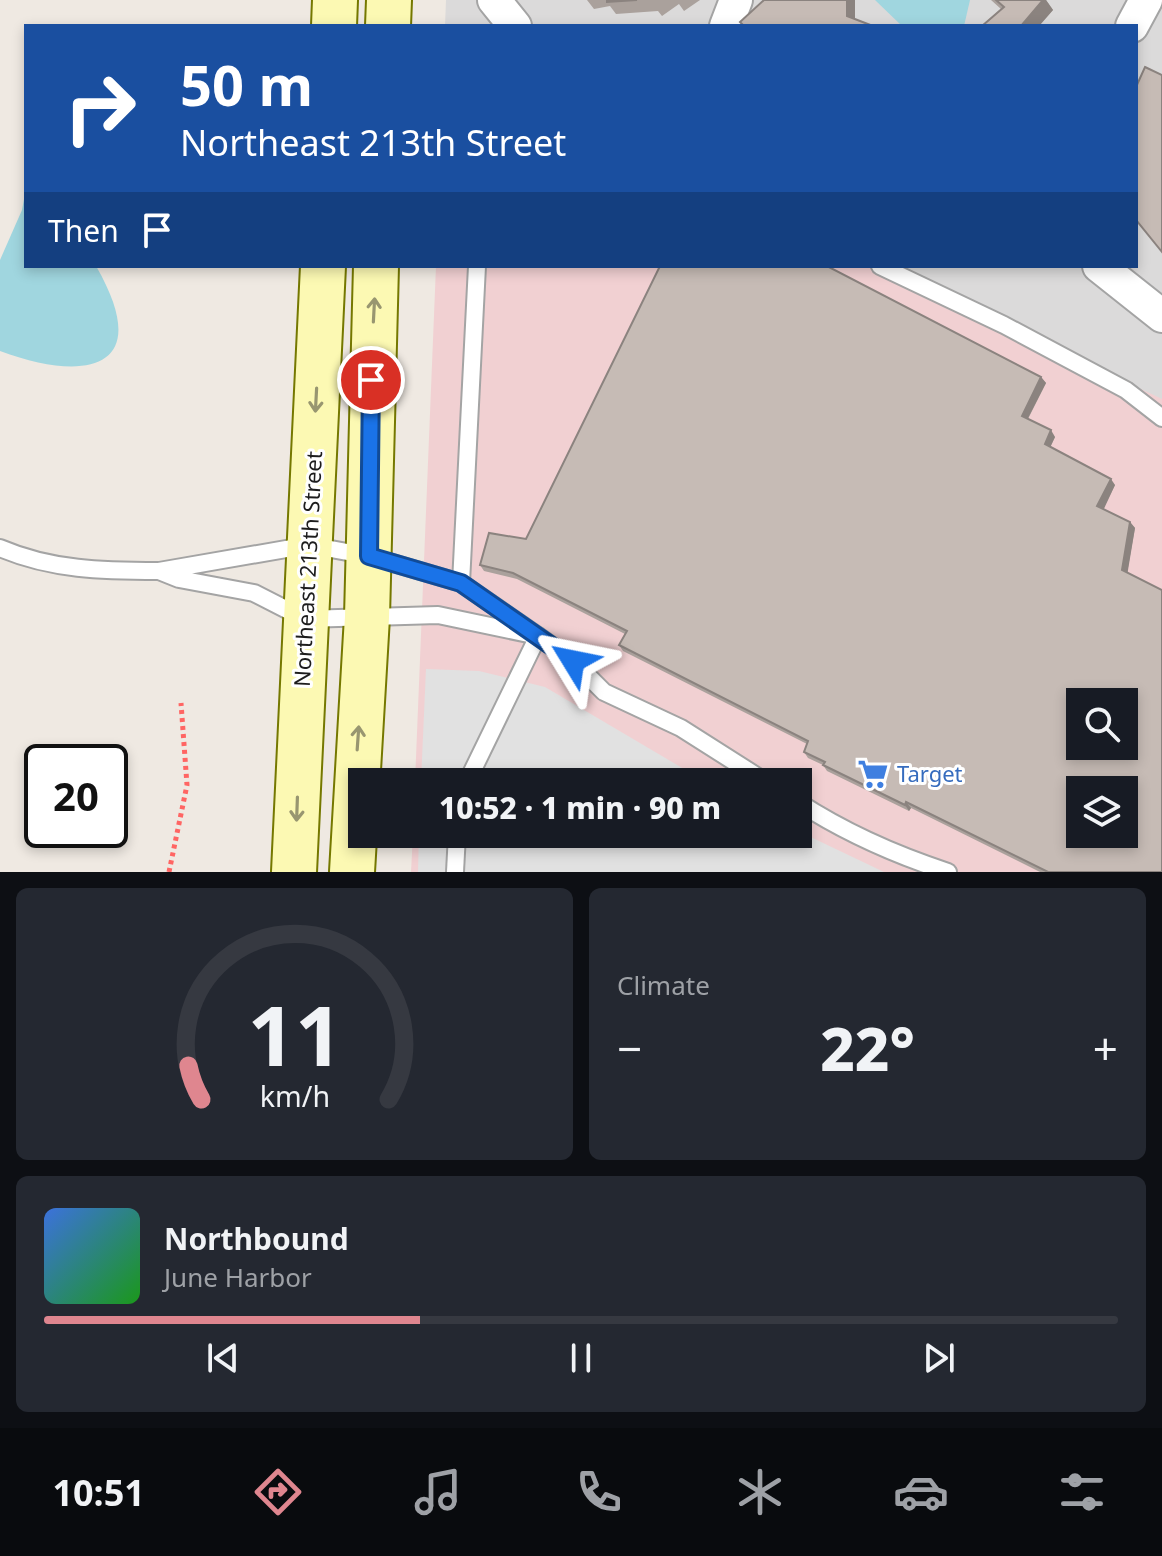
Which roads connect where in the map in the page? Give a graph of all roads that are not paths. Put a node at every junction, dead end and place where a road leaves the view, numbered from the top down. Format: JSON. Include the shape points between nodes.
{"nodes":[{"id":1,"x":335,"y":0,"type":"edge"},
{"id":2,"x":389,"y":0,"type":"edge"},
{"id":3,"x":494,"y":0,"type":"edge"},
{"id":4,"x":736,"y":0,"type":"edge"},
{"id":5,"x":1146,"y":0,"type":"edge"},
{"id":6,"x":334,"y":24,"type":"edge"},
{"id":7,"x":388,"y":24,"type":"edge"},
{"id":8,"x":513,"y":24,"type":"edge"},
{"id":9,"x":727,"y":24,"type":"edge"},
{"id":10,"x":1133,"y":24,"type":"edge"},
{"id":11,"x":323,"y":268,"type":"edge"},
{"id":12,"x":376,"y":268,"type":"edge"},
{"id":13,"x":477,"y":268,"type":"edge"},
{"id":14,"x":884,"y":268,"type":"edge"},
{"id":15,"x":1102,"y":268,"type":"edge"},
{"id":16,"x":1162,"y":316,"type":"edge"},
{"id":17,"x":1162,"y":418,"type":"edge"},
{"id":18,"x":309,"y":545,"type":"junction"},
{"id":19,"x":0,"y":548,"type":"edge"},
{"id":20,"x":369,"y":556,"type":"junction"},
{"id":21,"x":159,"y":571,"type":"junction"},
{"id":22,"x":461,"y":583,"type":"junction"},
{"id":23,"x":367,"y":617,"type":"junction"},
{"id":24,"x":305,"y":619,"type":"junction"},
{"id":25,"x":538,"y":636,"type":"junction"},
{"id":26,"x":474,"y":768,"type":"edge"},
{"id":27,"x":744,"y":768,"type":"edge"},
{"id":28,"x":812,"y":811,"type":"edge"},
{"id":29,"x":456,"y":848,"type":"edge"},
{"id":30,"x":294,"y":872,"type":"edge"},
{"id":31,"x":352,"y":872,"type":"edge"},
{"id":32,"x":455,"y":872,"type":"edge"},
{"id":33,"x":948,"y":872,"type":"edge"}],
"edges":[{"from":1,"to":6,"type":"street"},
{"from":2,"to":7,"type":"street"},
{"from":3,"to":8,"type":"street"},
{"from":4,"to":9,"type":"street"},
{"from":5,"to":10,"type":"street"},
{"from":11,"to":18,"type":"street","name":"Northeast 213th Street","one_way":true},
{"from":20,"to":12,"type":"street","one_way":true},
{"from":13,"to":22,"type":"lane"},
{"from":14,"to":17,"type":"lane","via":[[1126,390]]},
{"from":15,"to":16,"type":"street"},
{"from":18,"to":20,"type":"lane"},
{"from":18,"to":21,"type":"lane"},
{"from":18,"to":24,"type":"street","name":"Northeast 213th Street"},
{"from":19,"to":21,"type":"lane","via":[[33,562],[96,571]]},
{"from":20,"to":22,"type":"lane"},
{"from":20,"to":23,"type":"street"},
{"from":21,"to":24,"type":"lane","via":[[254,593]]},
{"from":22,"to":25,"type":"lane"},
{"from":23,"to":24,"type":"lane"},
{"from":23,"to":25,"type":"lane","via":[[438,615]]},
{"from":31,"to":23,"type":"street","one_way":true},
{"from":24,"to":30,"type":"street","name":"Northeast 213th Street","one_way":true},
{"from":25,"to":26,"type":"lane"},
{"from":25,"to":27,"type":"lane","via":[[604,692],[681,728]]},
{"from":28,"to":33,"type":"lane","via":[[908,859]]},
{"from":29,"to":32,"type":"lane"}]}
